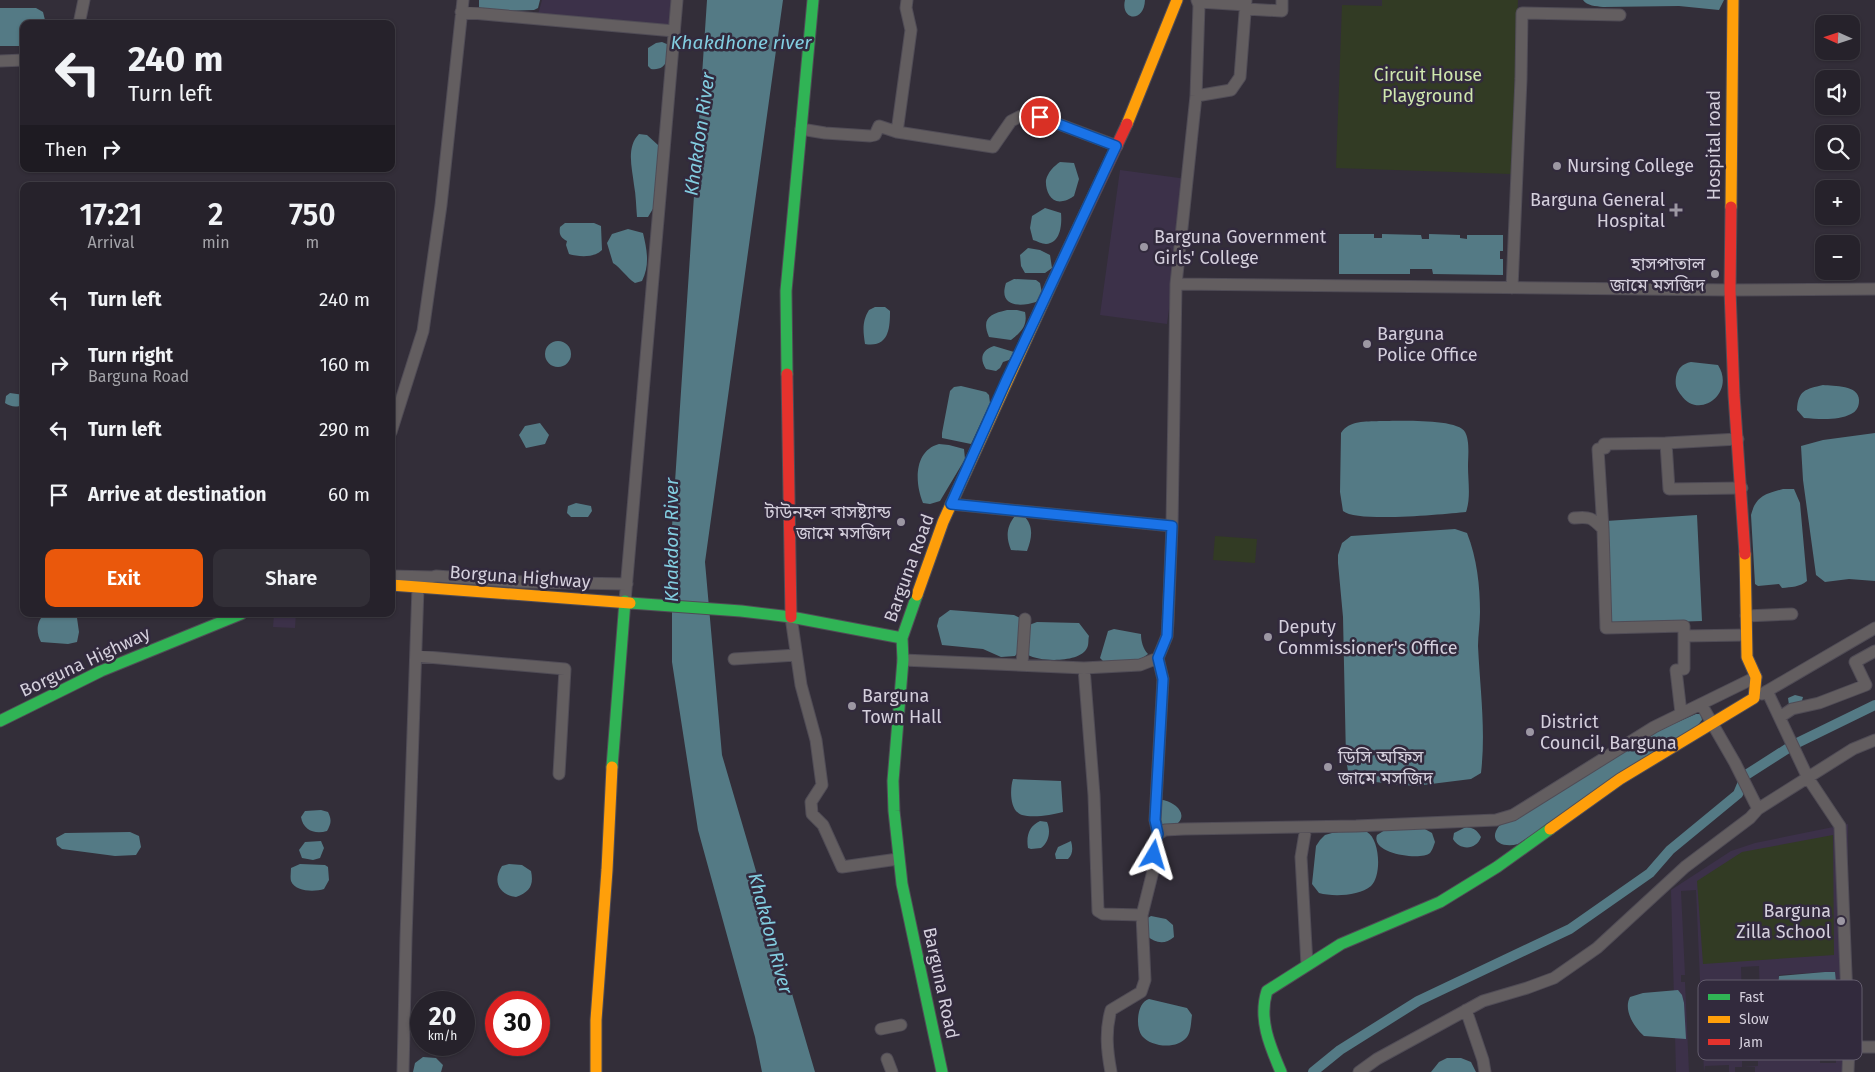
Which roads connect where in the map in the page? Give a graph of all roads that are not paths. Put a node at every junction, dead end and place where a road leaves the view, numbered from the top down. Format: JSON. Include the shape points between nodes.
{"nodes":[{"id":1,"x":84,"y":0,"type":"edge"},
{"id":2,"x":463,"y":0,"type":"edge"},
{"id":3,"x":677,"y":0,"type":"edge"},
{"id":4,"x":813,"y":0,"type":"edge"},
{"id":5,"x":907,"y":0,"type":"edge"},
{"id":6,"x":1177,"y":0,"type":"edge"},
{"id":7,"x":1282,"y":0,"type":"edge"},
{"id":8,"x":1733,"y":0,"type":"edge"},
{"id":9,"x":1198,"y":1,"type":"edge"},
{"id":10,"x":1246,"y":5,"type":"edge"},
{"id":11,"x":461,"y":12,"type":"junction"},
{"id":12,"x":1620,"y":14,"type":"dead end"},
{"id":13,"x":80,"y":20,"type":"edge"},
{"id":14,"x":674,"y":31,"type":"junction"},
{"id":15,"x":20,"y":60,"type":"edge"},
{"id":16,"x":0,"y":61,"type":"edge"},
{"id":17,"x":1196,"y":96,"type":"junction"},
{"id":18,"x":801,"y":129,"type":"junction"},
{"id":19,"x":897,"y":132,"type":"junction"},
{"id":20,"x":1116,"y":146,"type":"junction"},
{"id":21,"x":1176,"y":284,"type":"junction"},
{"id":22,"x":1512,"y":288,"type":"junction"},
{"id":23,"x":1875,"y":289,"type":"edge"},
{"id":24,"x":1730,"y":290,"type":"junction"},
{"id":25,"x":395,"y":419,"type":"edge"},
{"id":26,"x":1738,"y":439,"type":"junction"},
{"id":27,"x":1666,"y":443,"type":"junction"},
{"id":28,"x":1742,"y":488,"type":"junction"},
{"id":29,"x":951,"y":504,"type":"junction"},
{"id":30,"x":1574,"y":518,"type":"dead end"},
{"id":31,"x":1172,"y":526,"type":"junction"},
{"id":32,"x":1603,"y":529,"type":"junction"},
{"id":33,"x":395,"y":576,"type":"edge"},
{"id":34,"x":627,"y":584,"type":"junction"},
{"id":35,"x":395,"y":585,"type":"edge"},
{"id":36,"x":418,"y":587,"type":"junction"},
{"id":37,"x":625,"y":601,"type":"junction"},
{"id":38,"x":1792,"y":614,"type":"dead end"},
{"id":39,"x":1746,"y":616,"type":"junction"},
{"id":40,"x":234,"y":617,"type":"edge"},
{"id":41,"x":791,"y":618,"type":"junction"},
{"id":42,"x":1025,"y":619,"type":"dead end"},
{"id":43,"x":1875,"y":628,"type":"edge"},
{"id":44,"x":1684,"y":636,"type":"junction"},
{"id":45,"x":1746,"y":636,"type":"junction"},
{"id":46,"x":902,"y":638,"type":"junction"},
{"id":47,"x":1875,"y":651,"type":"edge"},
{"id":48,"x":796,"y":655,"type":"junction"},
{"id":49,"x":416,"y":656,"type":"junction"},
{"id":50,"x":1158,"y":658,"type":"junction"},
{"id":51,"x":734,"y":659,"type":"dead end"},
{"id":52,"x":903,"y":660,"type":"junction"},
{"id":53,"x":1022,"y":665,"type":"junction"},
{"id":54,"x":1084,"y":668,"type":"junction"},
{"id":55,"x":1756,"y":677,"type":"junction"},
{"id":56,"x":1767,"y":691,"type":"junction"},
{"id":57,"x":1749,"y":701,"type":"junction"},
{"id":58,"x":1701,"y":704,"type":"junction"},
{"id":59,"x":1681,"y":713,"type":"junction"},
{"id":60,"x":1780,"y":717,"type":"junction"},
{"id":61,"x":0,"y":721,"type":"edge"},
{"id":62,"x":1712,"y":723,"type":"junction"},
{"id":63,"x":1875,"y":740,"type":"edge"},
{"id":64,"x":559,"y":774,"type":"dead end"},
{"id":65,"x":1808,"y":778,"type":"junction"},
{"id":66,"x":1758,"y":809,"type":"junction"},
{"id":67,"x":1306,"y":827,"type":"junction"},
{"id":68,"x":1158,"y":834,"type":"junction"},
{"id":69,"x":898,"y":859,"type":"junction"},
{"id":70,"x":1142,"y":915,"type":"junction"},
{"id":71,"x":1307,"y":966,"type":"junction"},
{"id":72,"x":1846,"y":980,"type":"edge"},
{"id":73,"x":1466,"y":1010,"type":"junction"},
{"id":74,"x":901,"y":1025,"type":"dead end"},
{"id":75,"x":881,"y":1030,"type":"dead end"},
{"id":76,"x":1862,"y":1047,"type":"edge"},
{"id":77,"x":1875,"y":1047,"type":"edge"},
{"id":78,"x":887,"y":1059,"type":"dead end"},
{"id":79,"x":403,"y":1072,"type":"edge"},
{"id":80,"x":596,"y":1072,"type":"edge"},
{"id":81,"x":892,"y":1072,"type":"edge"},
{"id":82,"x":942,"y":1072,"type":"edge"},
{"id":83,"x":1111,"y":1072,"type":"edge"},
{"id":84,"x":1281,"y":1072,"type":"edge"},
{"id":85,"x":1359,"y":1072,"type":"edge"},
{"id":86,"x":1485,"y":1072,"type":"edge"}],
"edges":[{"from":1,"to":13,"type":"street"},
{"from":2,"to":11,"type":"street"},
{"from":3,"to":14,"type":"street"},
{"from":4,"to":18,"type":"street"},
{"from":5,"to":19,"type":"street","via":[[911,30]]},
{"from":6,"to":20,"type":"street","name":"Barguna Road","via":[[1136,105]]},
{"from":7,"to":10,"type":"street","via":[[1282,11]]},
{"from":8,"to":24,"type":"street","name":"Hospital road"},
{"from":9,"to":10,"type":"street"},
{"from":9,"to":17,"type":"street"},
{"from":10,"to":17,"type":"street","via":[[1240,77],[1231,90]]},
{"from":11,"to":14,"type":"street"},
{"from":11,"to":25,"type":"street","via":[[441,205],[423,331]]},
{"from":12,"to":22,"type":"street","via":[[1522,13]]},
{"from":14,"to":34,"type":"street"},
{"from":15,"to":16,"type":"street"},
{"from":17,"to":21,"type":"street"},
{"from":18,"to":19,"type":"street","via":[[870,136],[875,135],[879,126]]},
{"from":18,"to":41,"type":"street","via":[[786,291]]},
{"from":19,"to":20,"type":"street","via":[[993,147],[1011,121],[1021,116],[1040,117]]},
{"from":20,"to":29,"type":"street","name":"Barguna Road"},
{"from":21,"to":22,"type":"street"},
{"from":21,"to":31,"type":"street"},
{"from":22,"to":24,"type":"street"},
{"from":23,"to":24,"type":"street"},
{"from":24,"to":26,"type":"street","name":"Hospital road"},
{"from":26,"to":27,"type":"street"},
{"from":26,"to":28,"type":"street","name":"Hospital road"},
{"from":27,"to":28,"type":"street","via":[[1669,489]]},
{"from":27,"to":32,"type":"street","via":[[1604,444],[1604,448],[1598,449]]},
{"from":28,"to":39,"type":"street","name":"Hospital road"},
{"from":29,"to":31,"type":"street"},
{"from":29,"to":46,"type":"street","name":"Barguna Road"},
{"from":30,"to":32,"type":"street","via":[[1592,519]]},
{"from":31,"to":50,"type":"street","via":[[1167,636]]},
{"from":32,"to":44,"type":"street","via":[[1606,628],[1684,626]]},
{"from":33,"to":34,"type":"street"},
{"from":34,"to":37,"type":"street"},
{"from":35,"to":36,"type":"street","name":"Borguna Highway"},
{"from":36,"to":37,"type":"street","name":"Borguna Highway"},
{"from":36,"to":49,"type":"street"},
{"from":37,"to":41,"type":"street","name":"Borguna Highway"},
{"from":37,"to":80,"type":"street","via":[[596,1020]]},
{"from":38,"to":39,"type":"street"},
{"from":39,"to":45,"type":"street","name":"Hospital road"},
{"from":40,"to":61,"type":"street","name":"Borguna Highway","via":[[100,671]]},
{"from":41,"to":46,"type":"street","name":"Borguna Highway"},
{"from":41,"to":48,"type":"street"},
{"from":42,"to":53,"type":"street"},
{"from":43,"to":56,"type":"street"},
{"from":44,"to":45,"type":"street"},
{"from":44,"to":59,"type":"street","via":[[1684,669],[1676,670]]},
{"from":45,"to":55,"type":"street","name":"Hospital road","via":[[1747,657]]},
{"from":46,"to":52,"type":"street","name":"Barguna Road"},
{"from":47,"to":60,"type":"street","via":[[1855,662],[1866,685]]},
{"from":48,"to":51,"type":"street"},
{"from":48,"to":69,"type":"street","via":[[816,740],[822,785],[812,802],[812,814],[824,826],[842,867]]},
{"from":49,"to":64,"type":"street","via":[[564,669]]},
{"from":49,"to":79,"type":"street"},
{"from":50,"to":54,"type":"street","via":[[1140,665]]},
{"from":50,"to":68,"type":"street","via":[[1163,679],[1155,820]]},
{"from":52,"to":53,"type":"street"},
{"from":52,"to":69,"type":"street","name":"Barguna Road","via":[[893,781]]},
{"from":53,"to":54,"type":"street"},
{"from":54,"to":70,"type":"street","via":[[1094,795],[1098,911],[1103,914]]},
{"from":55,"to":57,"type":"street"},
{"from":55,"to":58,"type":"street"},
{"from":56,"to":57,"type":"street"},
{"from":56,"to":60,"type":"street"},
{"from":57,"to":62,"type":"street"},
{"from":58,"to":59,"type":"street"},
{"from":58,"to":62,"type":"street"},
{"from":59,"to":67,"type":"street","via":[[1513,815],[1479,822]]},
{"from":60,"to":65,"type":"street"},
{"from":62,"to":66,"type":"street"},
{"from":62,"to":71,"type":"street","via":[[1620,779],[1497,867],[1448,897],[1341,944]]},
{"from":63,"to":65,"type":"street","via":[[1853,749]]},
{"from":65,"to":66,"type":"street"},
{"from":65,"to":72,"type":"street","via":[[1840,826]]},
{"from":66,"to":73,"type":"street","via":[[1685,867],[1597,948],[1554,978]]},
{"from":67,"to":68,"type":"street","via":[[1184,829],[1165,830]]},
{"from":67,"to":71,"type":"street","via":[[1301,857]]},
{"from":68,"to":70,"type":"street"},
{"from":69,"to":82,"type":"street","name":"Barguna Road"},
{"from":70,"to":83,"type":"street","via":[[1145,980],[1141,992],[1111,1010],[1107,1038]]},
{"from":71,"to":84,"type":"street","via":[[1267,991],[1263,999],[1268,1040]]},
{"from":73,"to":85,"type":"street","via":[[1377,1058]]},
{"from":73,"to":86,"type":"street"},
{"from":74,"to":75,"type":"street"},
{"from":76,"to":77,"type":"street"},
{"from":78,"to":81,"type":"street"}]}
